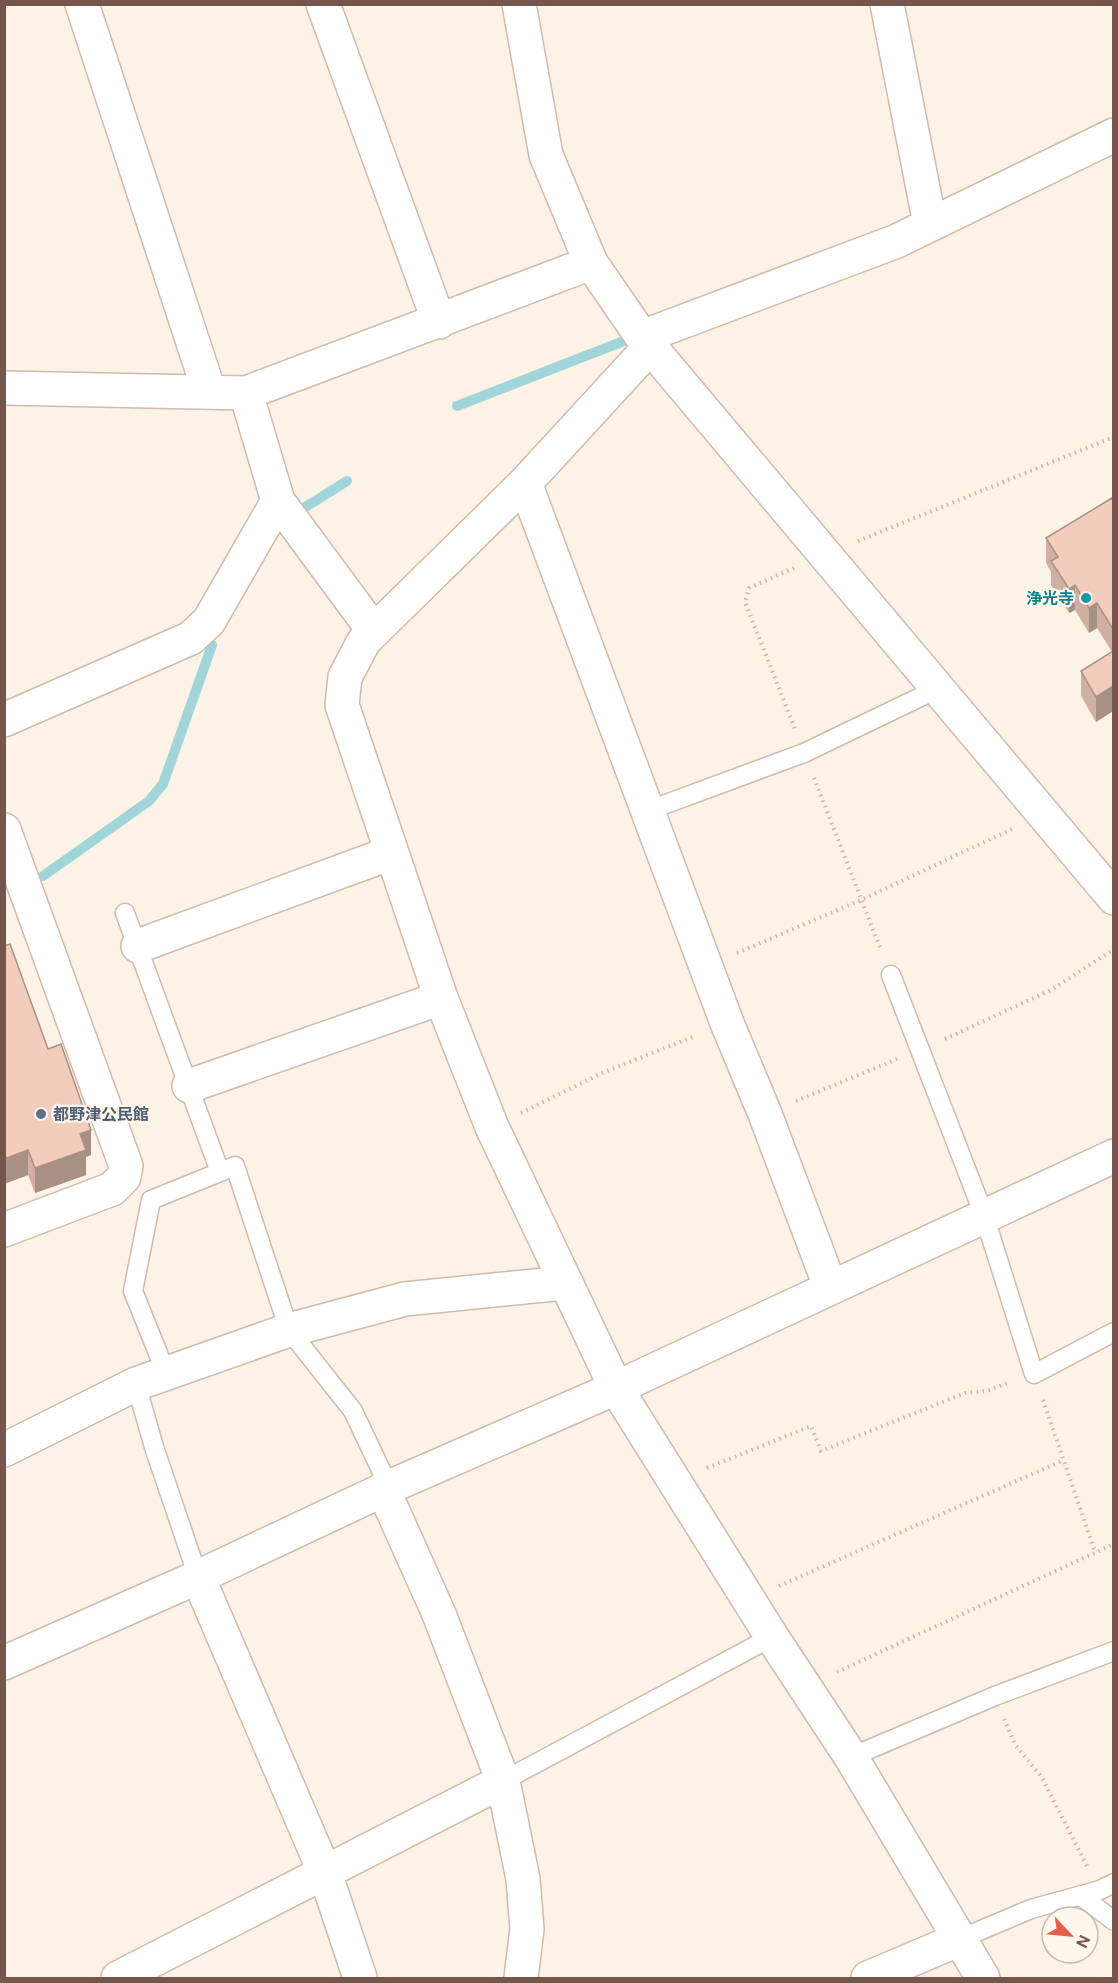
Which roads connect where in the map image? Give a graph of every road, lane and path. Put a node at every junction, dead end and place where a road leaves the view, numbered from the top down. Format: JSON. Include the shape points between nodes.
{"nodes":[{"id":1,"x":82,"y":4,"type":"edge"},
{"id":2,"x":323,"y":4,"type":"edge"},
{"id":3,"x":519,"y":4,"type":"edge"},
{"id":4,"x":887,"y":4,"type":"edge"},
{"id":5,"x":1113,"y":135,"type":"edge"},
{"id":6,"x":930,"y":224,"type":"junction"},
{"id":7,"x":591,"y":263,"type":"junction"},
{"id":8,"x":439,"y":322,"type":"junction"},
{"id":9,"x":646,"y":342,"type":"junction"},
{"id":10,"x":4,"y":388,"type":"edge"},
{"id":11,"x":209,"y":392,"type":"junction"},
{"id":12,"x":246,"y":393,"type":"junction"},
{"id":13,"x":1113,"y":437,"type":"edge"},
{"id":14,"x":525,"y":483,"type":"junction"},
{"id":15,"x":278,"y":501,"type":"junction"},
{"id":16,"x":824,"y":555,"type":"junction"},
{"id":17,"x":375,"y":631,"type":"junction"},
{"id":18,"x":937,"y":689,"type":"junction"},
{"id":19,"x":4,"y":720,"type":"edge"},
{"id":20,"x":647,"y":811,"type":"junction"},
{"id":21,"x":1043,"y":814,"type":"junction"},
{"id":22,"x":4,"y":830,"type":"edge"},
{"id":23,"x":390,"y":853,"type":"junction"},
{"id":24,"x":1113,"y":898,"type":"edge"},
{"id":25,"x":125,"y":913,"type":"dead end"},
{"id":26,"x":138,"y":946,"type":"junction"},
{"id":27,"x":706,"y":968,"type":"junction"},
{"id":28,"x":891,"y":975,"type":"dead end"},
{"id":29,"x":441,"y":998,"type":"junction"},
{"id":30,"x":727,"y":1023,"type":"junction"},
{"id":31,"x":189,"y":1086,"type":"junction"},
{"id":32,"x":492,"y":1127,"type":"junction"},
{"id":33,"x":1113,"y":1155,"type":"edge"},
{"id":34,"x":220,"y":1172,"type":"junction"},
{"id":35,"x":984,"y":1215,"type":"junction"},
{"id":36,"x":4,"y":1230,"type":"edge"},
{"id":37,"x":564,"y":1283,"type":"junction"},
{"id":38,"x":830,"y":1286,"type":"junction"},
{"id":39,"x":289,"y":1330,"type":"junction"},
{"id":40,"x":1113,"y":1332,"type":"edge"},
{"id":41,"x":1034,"y":1374,"type":"junction"},
{"id":42,"x":151,"y":1378,"type":"junction"},
{"id":43,"x":616,"y":1388,"type":"junction"},
{"id":44,"x":4,"y":1450,"type":"edge"},
{"id":45,"x":1064,"y":1460,"type":"junction"},
{"id":46,"x":674,"y":1482,"type":"junction"},
{"id":47,"x":386,"y":1488,"type":"junction"},
{"id":48,"x":1113,"y":1544,"type":"edge"},
{"id":49,"x":1095,"y":1552,"type":"junction"},
{"id":50,"x":198,"y":1577,"type":"junction"},
{"id":51,"x":749,"y":1599,"type":"junction"},
{"id":52,"x":772,"y":1637,"type":"junction"},
{"id":53,"x":1113,"y":1651,"type":"edge"},
{"id":54,"x":4,"y":1663,"type":"edge"},
{"id":55,"x":806,"y":1686,"type":"junction"},
{"id":56,"x":995,"y":1696,"type":"junction"},
{"id":57,"x":852,"y":1757,"type":"junction"},
{"id":58,"x":503,"y":1781,"type":"junction"},
{"id":59,"x":325,"y":1873,"type":"junction"},
{"id":60,"x":1107,"y":1886,"type":"edge"},
{"id":61,"x":1081,"y":1896,"type":"junction"},
{"id":62,"x":1113,"y":1922,"type":"edge"},
{"id":63,"x":960,"y":1939,"type":"junction"},
{"id":64,"x":118,"y":1978,"type":"edge"},
{"id":65,"x":360,"y":1978,"type":"edge"},
{"id":66,"x":521,"y":1978,"type":"edge"},
{"id":67,"x":868,"y":1978,"type":"edge"},
{"id":68,"x":983,"y":1978,"type":"edge"}],
"edges":[{"from":1,"to":11,"type":"street"},
{"from":2,"to":8,"type":"street"},
{"from":3,"to":7,"type":"street","via":[[546,155]]},
{"from":4,"to":6,"type":"street"},
{"from":5,"to":6,"type":"street"},
{"from":6,"to":9,"type":"street","via":[[897,241]]},
{"from":7,"to":8,"type":"street"},
{"from":7,"to":9,"type":"street"},
{"from":8,"to":12,"type":"street"},
{"from":9,"to":14,"type":"street"},
{"from":9,"to":16,"type":"street"},
{"from":10,"to":11,"type":"street"},
{"from":11,"to":12,"type":"street"},
{"from":12,"to":15,"type":"street"},
{"from":13,"to":16,"type":"path"},
{"from":14,"to":17,"type":"street"},
{"from":14,"to":20,"type":"street"},
{"from":15,"to":17,"type":"street"},
{"from":15,"to":19,"type":"street","via":[[215,612],[191,638]]},
{"from":16,"to":18,"type":"street"},
{"from":17,"to":23,"type":"street","via":[[364,641],[345,677],[342,705]]},
{"from":18,"to":20,"type":"lane","via":[[804,753]]},
{"from":18,"to":21,"type":"street"},
{"from":20,"to":27,"type":"street"},
{"from":21,"to":24,"type":"street"},
{"from":21,"to":27,"type":"path"},
{"from":22,"to":36,"type":"street","via":[[126,1166],[124,1177],[112,1189]]},
{"from":23,"to":26,"type":"street"},
{"from":23,"to":29,"type":"street"},
{"from":25,"to":26,"type":"lane"},
{"from":26,"to":31,"type":"lane"},
{"from":27,"to":30,"type":"street"},
{"from":28,"to":35,"type":"lane"},
{"from":29,"to":31,"type":"street"},
{"from":29,"to":32,"type":"street"},
{"from":30,"to":32,"type":"path","via":[[602,1073]]},
{"from":30,"to":38,"type":"street"},
{"from":31,"to":34,"type":"lane"},
{"from":32,"to":37,"type":"street"},
{"from":33,"to":35,"type":"street"},
{"from":34,"to":39,"type":"lane","via":[[234,1166]]},
{"from":34,"to":42,"type":"lane","via":[[151,1200],[133,1290]]},
{"from":35,"to":38,"type":"street"},
{"from":35,"to":41,"type":"lane"},
{"from":37,"to":39,"type":"street","via":[[405,1299]]},
{"from":37,"to":43,"type":"street"},
{"from":38,"to":43,"type":"street"},
{"from":39,"to":42,"type":"street"},
{"from":39,"to":47,"type":"lane","via":[[353,1412]]},
{"from":40,"to":41,"type":"lane"},
{"from":41,"to":45,"type":"path"},
{"from":41,"to":46,"type":"path","via":[[987,1391],[965,1393],[821,1451],[811,1426]]},
{"from":42,"to":44,"type":"street"},
{"from":42,"to":50,"type":"lane","via":[[154,1447]]},
{"from":43,"to":46,"type":"street"},
{"from":43,"to":47,"type":"street"},
{"from":45,"to":49,"type":"path"},
{"from":45,"to":51,"type":"path"},
{"from":46,"to":51,"type":"street"},
{"from":47,"to":50,"type":"street"},
{"from":47,"to":58,"type":"street"},
{"from":48,"to":49,"type":"path"},
{"from":49,"to":55,"type":"path"},
{"from":50,"to":54,"type":"street"},
{"from":50,"to":59,"type":"street"},
{"from":51,"to":52,"type":"street"},
{"from":52,"to":55,"type":"street"},
{"from":52,"to":58,"type":"lane"},
{"from":53,"to":56,"type":"lane"},
{"from":55,"to":57,"type":"street"},
{"from":56,"to":57,"type":"lane"},
{"from":56,"to":60,"type":"path","via":[[1016,1746],[1041,1776]]},
{"from":57,"to":63,"type":"street"},
{"from":58,"to":59,"type":"street"},
{"from":58,"to":66,"type":"street","via":[[523,1879],[527,1929]]},
{"from":59,"to":64,"type":"street"},
{"from":59,"to":65,"type":"street"},
{"from":60,"to":61,"type":"lane"},
{"from":61,"to":62,"type":"lane"},
{"from":61,"to":63,"type":"lane","via":[[1031,1909]]},
{"from":63,"to":67,"type":"street"},
{"from":63,"to":68,"type":"street"}]}
